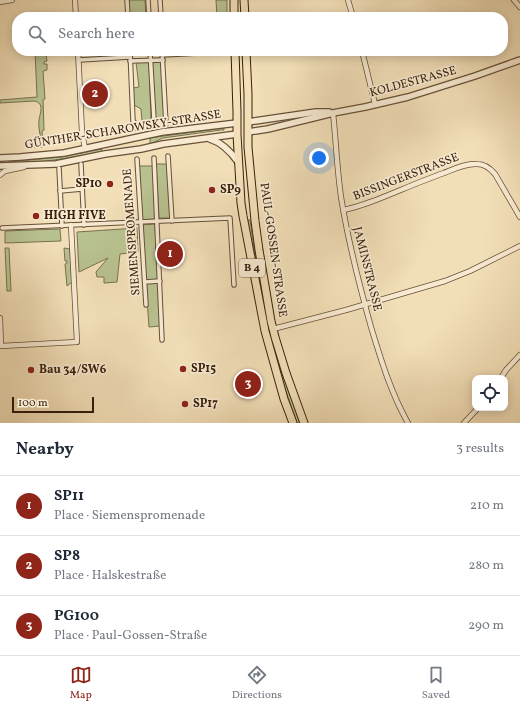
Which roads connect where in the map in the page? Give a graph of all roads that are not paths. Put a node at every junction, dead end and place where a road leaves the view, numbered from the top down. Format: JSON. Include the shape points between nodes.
{"nodes":[{"id":1,"x":12,"y":0,"type":"edge"},
{"id":2,"x":76,"y":0,"type":"edge"},
{"id":3,"x":127,"y":0,"type":"edge"},
{"id":4,"x":148,"y":0,"type":"edge"},
{"id":5,"x":160,"y":0,"type":"edge"},
{"id":6,"x":234,"y":0,"type":"edge"},
{"id":7,"x":244,"y":0,"type":"edge"},
{"id":8,"x":348,"y":0,"type":"edge"},
{"id":9,"x":514,"y":0,"type":"edge"},
{"id":10,"x":0,"y":2,"type":"edge"},
{"id":11,"x":520,"y":7,"type":"edge"},
{"id":12,"x":76,"y":12,"type":"edge"},
{"id":13,"x":128,"y":12,"type":"edge"},
{"id":14,"x":149,"y":12,"type":"edge"},
{"id":15,"x":160,"y":12,"type":"edge"},
{"id":16,"x":234,"y":12,"type":"edge"},
{"id":17,"x":245,"y":12,"type":"edge"},
{"id":18,"x":352,"y":12,"type":"edge"},
{"id":19,"x":78,"y":56,"type":"edge"},
{"id":20,"x":150,"y":56,"type":"edge"},
{"id":21,"x":162,"y":56,"type":"edge"},
{"id":22,"x":235,"y":56,"type":"edge"},
{"id":23,"x":246,"y":56,"type":"edge"},
{"id":24,"x":363,"y":56,"type":"edge"},
{"id":25,"x":130,"y":57,"type":"joint"},
{"id":26,"x":78,"y":60,"type":"junction"},
{"id":27,"x":163,"y":60,"type":"junction"},
{"id":28,"x":520,"y":60,"type":"edge"},
{"id":29,"x":151,"y":61,"type":"junction"},
{"id":30,"x":130,"y":62,"type":"junction"},
{"id":31,"x":375,"y":104,"type":"junction"},
{"id":32,"x":333,"y":113,"type":"junction"},
{"id":33,"x":248,"y":122,"type":"junction"},
{"id":34,"x":237,"y":123,"type":"junction"},
{"id":35,"x":166,"y":124,"type":"dead end"},
{"id":36,"x":152,"y":126,"type":"dead end"},
{"id":37,"x":135,"y":128,"type":"dead end"},
{"id":38,"x":248,"y":132,"type":"junction"},
{"id":39,"x":236,"y":134,"type":"junction"},
{"id":40,"x":208,"y":139,"type":"junction"},
{"id":41,"x":112,"y":142,"type":"junction"},
{"id":42,"x":85,"y":149,"type":"junction"},
{"id":43,"x":105,"y":154,"type":"junction"},
{"id":44,"x":168,"y":156,"type":"dead end"},
{"id":45,"x":0,"y":158,"type":"edge"},
{"id":46,"x":154,"y":158,"type":"dead end"},
{"id":47,"x":137,"y":159,"type":"dead end"},
{"id":48,"x":238,"y":162,"type":"junction"},
{"id":49,"x":81,"y":164,"type":"dead end"},
{"id":50,"x":0,"y":166,"type":"edge"},
{"id":51,"x":27,"y":166,"type":"junction"},
{"id":52,"x":59,"y":168,"type":"dead end"},
{"id":53,"x":0,"y":175,"type":"edge"},
{"id":54,"x":82,"y":189,"type":"junction"},
{"id":55,"x":60,"y":191,"type":"junction"},
{"id":56,"x":344,"y":210,"type":"junction"},
{"id":57,"x":520,"y":217,"type":"edge"},
{"id":58,"x":157,"y":221,"type":"junction"},
{"id":59,"x":172,"y":221,"type":"junction"},
{"id":60,"x":255,"y":221,"type":"junction"},
{"id":61,"x":141,"y":222,"type":"junction"},
{"id":62,"x":71,"y":225,"type":"junction"},
{"id":63,"x":84,"y":225,"type":"junction"},
{"id":64,"x":245,"y":225,"type":"junction"},
{"id":65,"x":62,"y":226,"type":"junction"},
{"id":66,"x":2,"y":228,"type":"dead end"},
{"id":67,"x":520,"y":246,"type":"edge"},
{"id":68,"x":160,"y":281,"type":"junction"},
{"id":69,"x":145,"y":282,"type":"junction"},
{"id":70,"x":234,"y":285,"type":"dead end"},
{"id":71,"x":365,"y":304,"type":"junction"},
{"id":72,"x":146,"y":305,"type":"dead end"},
{"id":73,"x":0,"y":318,"type":"edge"},
{"id":74,"x":273,"y":329,"type":"junction"},
{"id":75,"x":162,"y":340,"type":"dead end"},
{"id":76,"x":520,"y":354,"type":"edge"},
{"id":77,"x":503,"y":375,"type":"edge"},
{"id":78,"x":475,"y":411,"type":"edge"},
{"id":79,"x":293,"y":423,"type":"edge"},
{"id":80,"x":304,"y":423,"type":"edge"},
{"id":81,"x":408,"y":423,"type":"edge"},
{"id":82,"x":464,"y":423,"type":"edge"}],
"edges":[{"from":1,"to":10,"type":"street"},
{"from":2,"to":12,"type":"street"},
{"from":3,"to":13,"type":"street"},
{"from":4,"to":14,"type":"street"},
{"from":5,"to":15,"type":"street"},
{"from":6,"to":16,"type":"main road"},
{"from":7,"to":17,"type":"main road"},
{"from":8,"to":18,"type":"street"},
{"from":9,"to":11,"type":"street"},
{"from":19,"to":26,"type":"street"},
{"from":20,"to":29,"type":"street"},
{"from":21,"to":27,"type":"street"},
{"from":22,"to":34,"type":"main road","name":"PAUL-GOSSEN-STRASSE","number":"B 4"},
{"from":23,"to":33,"type":"main road","name":"PAUL-GOSSEN-STRASSE","number":"B 4"},
{"from":24,"to":31,"type":"street"},
{"from":25,"to":26,"type":"street"},
{"from":25,"to":30,"type":"street"},
{"from":26,"to":42,"type":"street"},
{"from":27,"to":29,"type":"street"},
{"from":27,"to":35,"type":"street"},
{"from":28,"to":31,"type":"street","name":"KOLDESTRASSE","via":[[410,96]]},
{"from":29,"to":30,"type":"street"},
{"from":29,"to":36,"type":"street","via":[[154,120]]},
{"from":30,"to":37,"type":"street"},
{"from":31,"to":32,"type":"street","name":"KOLDESTRASSE"},
{"from":32,"to":33,"type":"street","name":"KOLDESTRASSE","via":[[316,112]]},
{"from":32,"to":38,"type":"street","name":"KOLDESTRASSE"},
{"from":32,"to":56,"type":"street","name":"JAMINSTRASSE"},
{"from":33,"to":34,"type":"main road","name":"GÜNTHER-SCHAROWSKY-STRASSE"},
{"from":33,"to":38,"type":"main road","name":"PAUL-GOSSEN-STRASSE","number":"B 4"},
{"from":34,"to":39,"type":"main road","name":"PAUL-GOSSEN-STRASSE","number":"B 4"},
{"from":34,"to":41,"type":"street","name":"GÜNTHER-SCHAROWSKY-STRASSE","via":[[162,132]]},
{"from":38,"to":39,"type":"main road","name":"KOLDESTRASSE"},
{"from":38,"to":60,"type":"main road","name":"PAUL-GOSSEN-STRASSE","number":"B 4"},
{"from":39,"to":40,"type":"street","name":"GÜNTHER-SCHAROWSKY-STRASSE"},
{"from":39,"to":48,"type":"main road","name":"PAUL-GOSSEN-STRASSE","number":"B 4"},
{"from":40,"to":43,"type":"street","name":"GÜNTHER-SCHAROWSKY-STRASSE"},
{"from":40,"to":48,"type":"street","name":"GÜNTHER-SCHAROWSKY-STRASSE","via":[[223,146]]},
{"from":41,"to":42,"type":"street","name":"GÜNTHER-SCHAROWSKY-STRASSE"},
{"from":41,"to":43,"type":"street","via":[[105,147]]},
{"from":42,"to":45,"type":"street","name":"GÜNTHER-SCHAROWSKY-STRASSE"},
{"from":43,"to":51,"type":"street","name":"GÜNTHER-SCHAROWSKY-STRASSE","via":[[56,164]]},
{"from":44,"to":59,"type":"street"},
{"from":46,"to":58,"type":"street","name":"SIEMENSPROMENADE"},
{"from":47,"to":61,"type":"street","name":"SIEMENSPROMENADE"},
{"from":48,"to":64,"type":"main road","name":"PAUL-GOSSEN-STRASSE","number":"B 4"},
{"from":49,"to":54,"type":"street"},
{"from":50,"to":51,"type":"street","name":"GÜNTHER-SCHAROWSKY-STRASSE"},
{"from":51,"to":53,"type":"street","via":[[5,171]]},
{"from":52,"to":55,"type":"street"},
{"from":54,"to":55,"type":"street"},
{"from":54,"to":63,"type":"street"},
{"from":55,"to":65,"type":"street"},
{"from":56,"to":57,"type":"street","name":"BISSINGERSTRASSE","via":[[451,170],[476,164],[490,168],[495,174]]},
{"from":56,"to":71,"type":"street","name":"JAMINSTRASSE"},
{"from":58,"to":59,"type":"street"},
{"from":58,"to":61,"type":"street"},
{"from":58,"to":68,"type":"street","name":"SIEMENSPROMENADE"},
{"from":59,"to":70,"type":"street","via":[[230,218]]},
{"from":60,"to":64,"type":"main road","via":[[250,218]]},
{"from":60,"to":74,"type":"main road","name":"PAUL-GOSSEN-STRASSE","number":"B 4"},
{"from":61,"to":63,"type":"street"},
{"from":61,"to":69,"type":"street","name":"SIEMENSPROMENADE"},
{"from":62,"to":63,"type":"street"},
{"from":62,"to":65,"type":"street"},
{"from":62,"to":73,"type":"street","via":[[77,342],[1,346]]},
{"from":64,"to":79,"type":"main road","name":"PAUL-GOSSEN-STRASSE","number":"B 4","via":[[265,331]]},
{"from":65,"to":66,"type":"street"},
{"from":67,"to":71,"type":"street","via":[[445,281]]},
{"from":68,"to":69,"type":"street"},
{"from":68,"to":75,"type":"street","name":"SIEMENSPROMENADE"},
{"from":69,"to":72,"type":"street","name":"SIEMENSPROMENADE"},
{"from":71,"to":74,"type":"street"},
{"from":71,"to":81,"type":"street","name":"JAMINSTRASSE","via":[[384,370]]},
{"from":74,"to":80,"type":"main road","name":"PAUL-GOSSEN-STRASSE","number":"B 4"},
{"from":76,"to":77,"type":"street"},
{"from":78,"to":82,"type":"street"}]}
